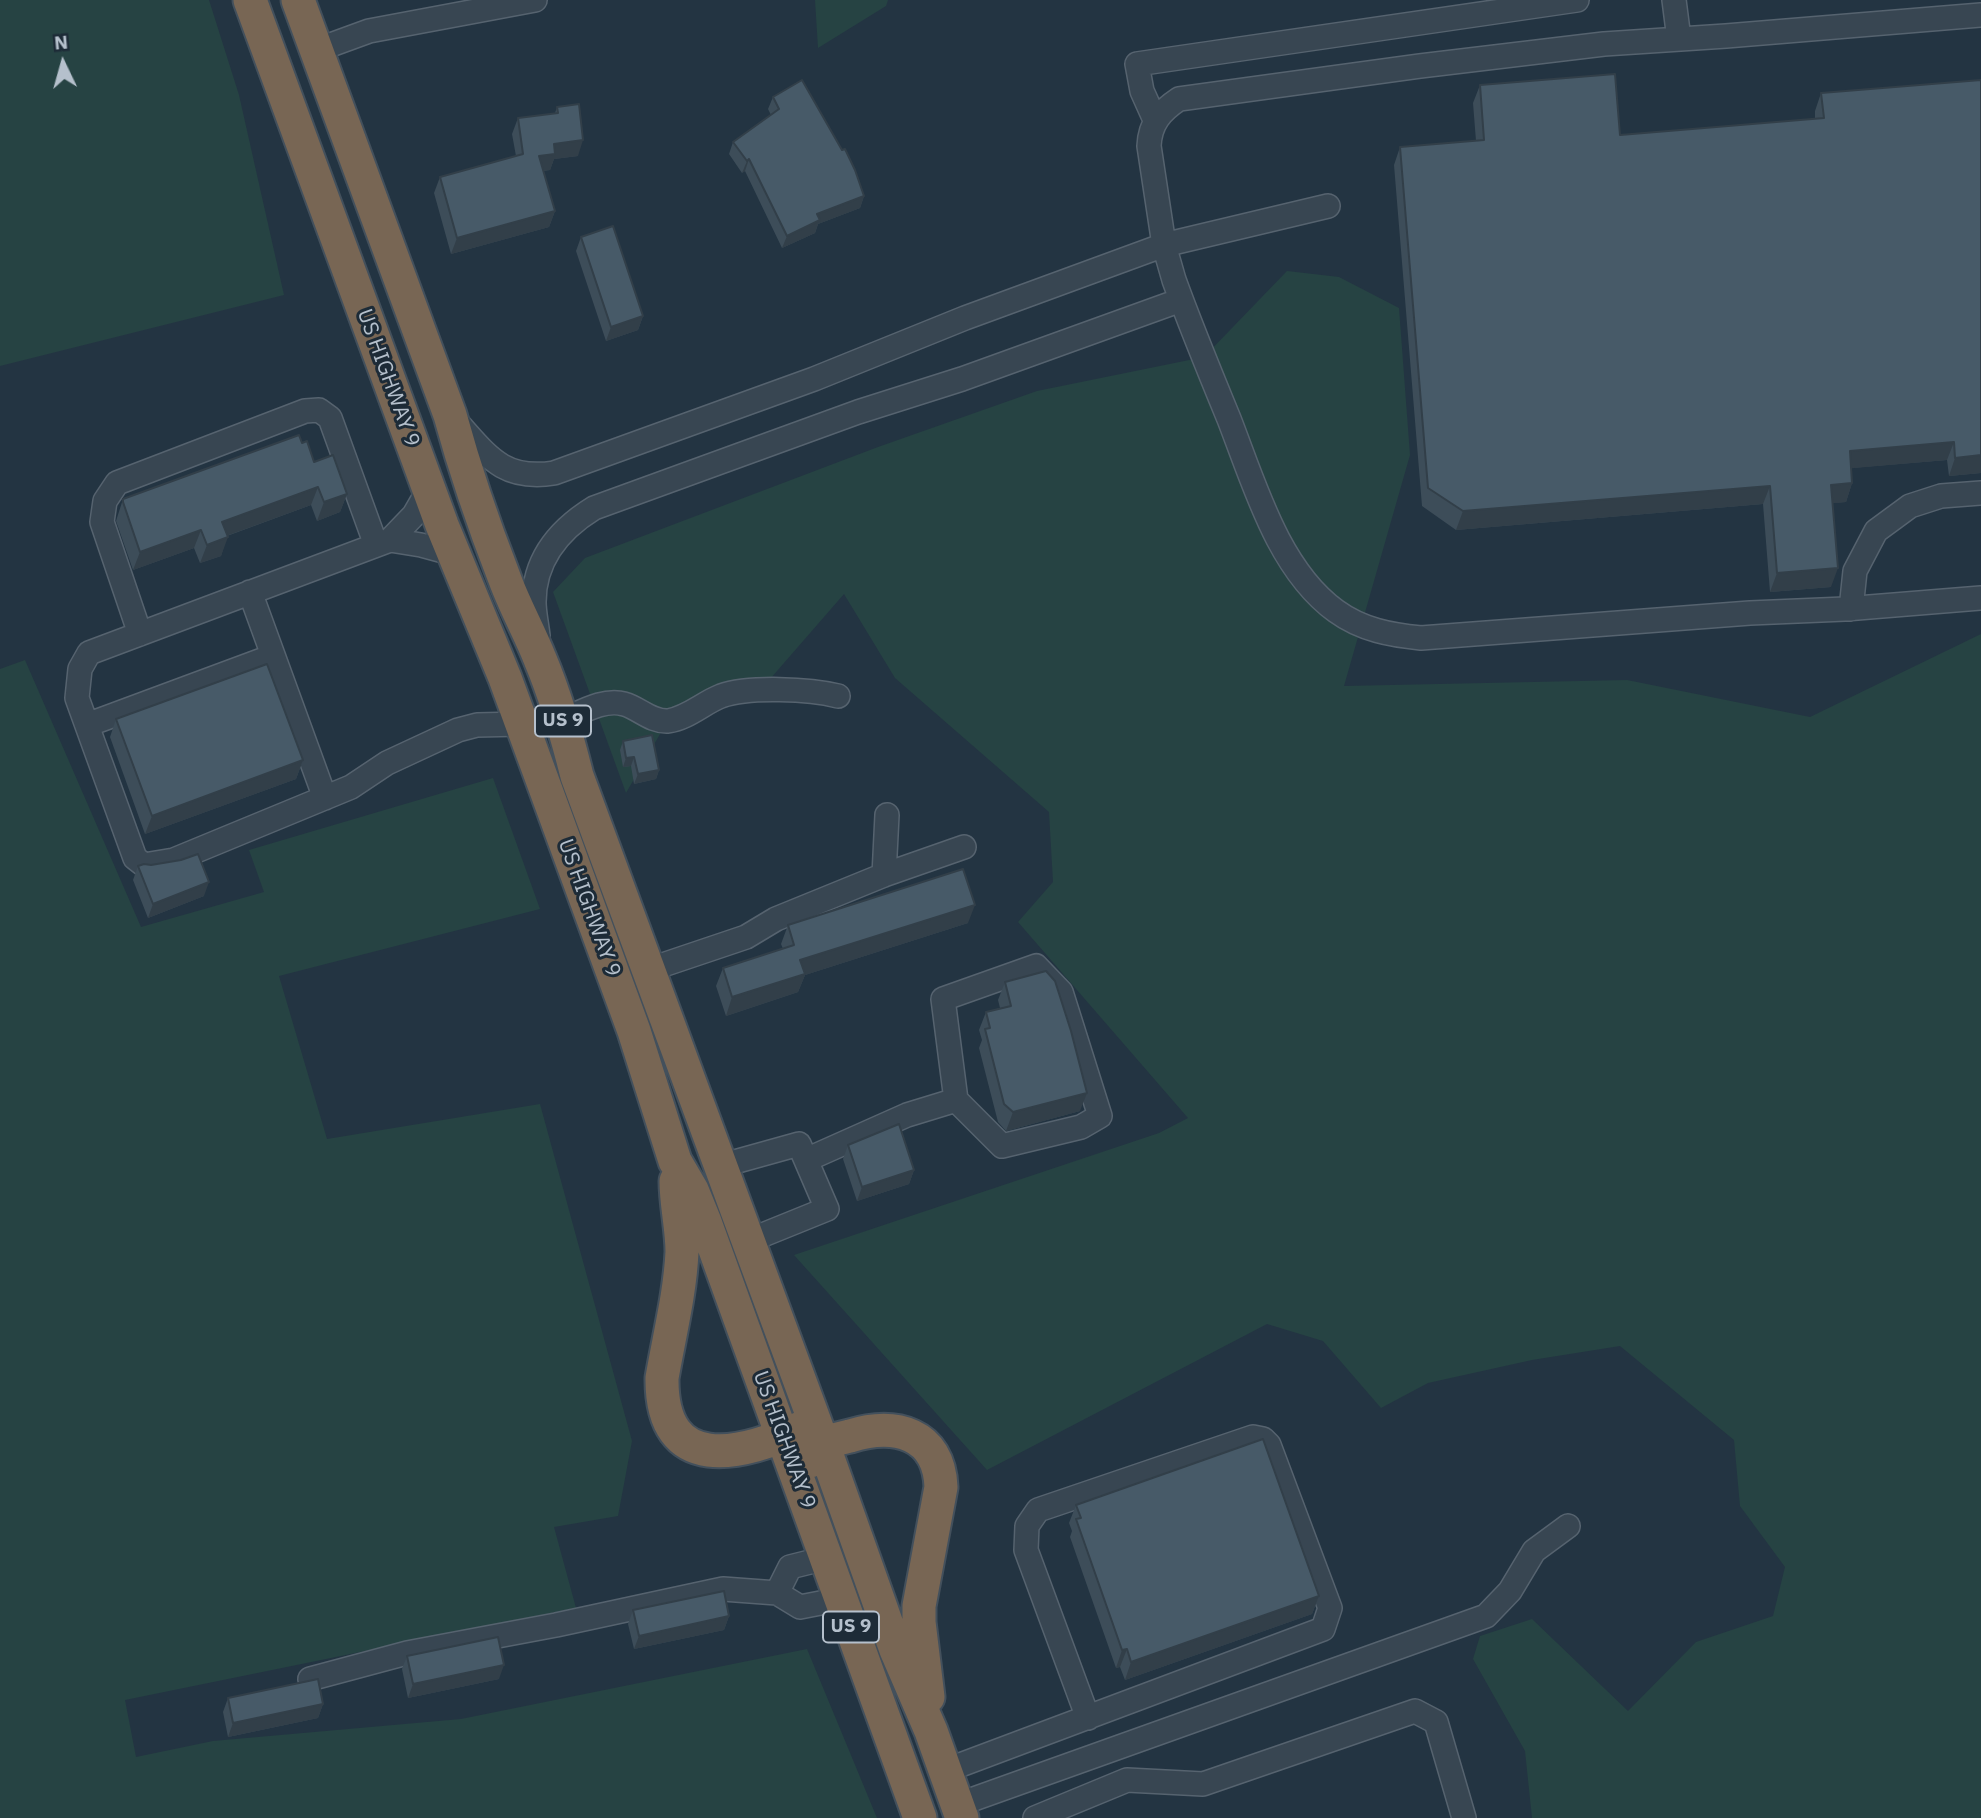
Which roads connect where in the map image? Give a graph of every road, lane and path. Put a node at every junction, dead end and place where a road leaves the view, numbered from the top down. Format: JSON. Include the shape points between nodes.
{"nodes":[{"id":1,"x":250,"y":0,"type":"edge"},
{"id":2,"x":298,"y":0,"type":"edge"},
{"id":3,"x":536,"y":0,"type":"edge"},
{"id":4,"x":1577,"y":0,"type":"edge"},
{"id":5,"x":1674,"y":0,"type":"edge"},
{"id":6,"x":1981,"y":15,"type":"edge"},
{"id":7,"x":1679,"y":39,"type":"junction"},
{"id":8,"x":317,"y":50,"type":"junction"},
{"id":9,"x":1155,"y":120,"type":"junction"},
{"id":10,"x":1328,"y":206,"type":"dead end"},
{"id":11,"x":1164,"y":245,"type":"junction"},
{"id":12,"x":1181,"y":300,"type":"junction"},
{"id":13,"x":450,"y":415,"type":"junction"},
{"id":14,"x":429,"y":489,"type":"junction"},
{"id":15,"x":1981,"y":493,"type":"edge"},
{"id":16,"x":383,"y":542,"type":"junction"},
{"id":17,"x":454,"y":554,"type":"junction"},
{"id":18,"x":250,"y":593,"type":"junction"},
{"id":19,"x":1981,"y":598,"type":"edge"},
{"id":20,"x":1850,"y":609,"type":"junction"},
{"id":21,"x":140,"y":634,"type":"junction"},
{"id":22,"x":273,"y":656,"type":"junction"},
{"id":23,"x":540,"y":657,"type":"junction"},
{"id":24,"x":838,"y":696,"type":"dead end"},
{"id":25,"x":563,"y":720,"type":"junction"},
{"id":26,"x":522,"y":724,"type":"junction"},
{"id":27,"x":87,"y":725,"type":"junction"},
{"id":28,"x":326,"y":797,"type":"junction"},
{"id":29,"x":887,"y":815,"type":"dead end"},
{"id":30,"x":964,"y":847,"type":"dead end"},
{"id":31,"x":884,"y":875,"type":"junction"},
{"id":32,"x":648,"y":970,"type":"junction"},
{"id":33,"x":956,"y":1100,"type":"junction"},
{"id":34,"x":806,"y":1160,"type":"junction"},
{"id":35,"x":675,"y":1161,"type":"junction"},
{"id":36,"x":720,"y":1166,"type":"junction"},
{"id":37,"x":748,"y":1241,"type":"junction"},
{"id":38,"x":818,"y":1433,"type":"junction"},
{"id":39,"x":783,"y":1437,"type":"junction"},
{"id":40,"x":801,"y":1486,"type":"junction"},
{"id":41,"x":1568,"y":1526,"type":"dead end"},
{"id":42,"x":826,"y":1558,"type":"junction"},
{"id":43,"x":777,"y":1593,"type":"junction"},
{"id":44,"x":841,"y":1599,"type":"junction"},
{"id":45,"x":310,"y":1679,"type":"edge"},
{"id":46,"x":1088,"y":1717,"type":"junction"},
{"id":47,"x":932,"y":1731,"type":"junction"},
{"id":48,"x":947,"y":1770,"type":"junction"},
{"id":49,"x":960,"y":1811,"type":"edge"},
{"id":50,"x":920,"y":1818,"type":"edge"},
{"id":51,"x":1035,"y":1818,"type":"edge"},
{"id":52,"x":1464,"y":1818,"type":"edge"}],
"edges":[{"from":1,"to":14,"type":"highway","name":"US HIGHWAY 9","number":"US 9"},
{"from":2,"to":8,"type":"highway","name":"US HIGHWAY 9","number":"US 9"},
{"from":3,"to":8,"type":"street","via":[[369,31]]},
{"from":4,"to":9,"type":"street","via":[[1137,64]]},
{"from":5,"to":7,"type":"street"},
{"from":6,"to":7,"type":"street"},
{"from":7,"to":9,"type":"street","via":[[1486,58],[1179,99]]},
{"from":8,"to":13,"type":"highway","name":"US HIGHWAY 9","number":"US 9"},
{"from":9,"to":11,"type":"street","via":[[1149,146]]},
{"from":10,"to":11,"type":"street"},
{"from":11,"to":12,"type":"street"},
{"from":11,"to":13,"type":"street","via":[[554,473],[519,473],[501,466]]},
{"from":12,"to":20,"type":"street","via":[[1282,545],[1308,585],[1348,619],[1391,635],[1422,638]]},
{"from":12,"to":23,"type":"street","via":[[594,508],[562,531],[539,572],[534,601]]},
{"from":13,"to":23,"type":"highway","name":"US HIGHWAY 9","number":"US 9","via":[[487,532]]},
{"from":14,"to":16,"type":"street","via":[[414,515]]},
{"from":14,"to":17,"type":"highway","name":"US HIGHWAY 9","number":"US 9"},
{"from":15,"to":20,"type":"street","via":[[1941,496],[1909,506],[1876,531],[1855,571]]},
{"from":16,"to":17,"type":"street"},
{"from":16,"to":18,"type":"street"},
{"from":16,"to":21,"type":"street","via":[[331,418],[320,410],[305,411],[117,483],[106,501],[102,522]]},
{"from":17,"to":26,"type":"highway","name":"US HIGHWAY 9","number":"US 9"},
{"from":18,"to":21,"type":"street"},
{"from":18,"to":22,"type":"street"},
{"from":19,"to":20,"type":"street"},
{"from":21,"to":27,"type":"street","via":[[89,653],[80,669],[77,698]]},
{"from":22,"to":27,"type":"street"},
{"from":22,"to":28,"type":"street"},
{"from":23,"to":25,"type":"highway","name":"US HIGHWAY 9","number":"US 9"},
{"from":24,"to":25,"type":"street","via":[[815,691],[747,691],[720,697],[670,720],[657,721],[618,703]]},
{"from":25,"to":32,"type":"highway","name":"US HIGHWAY 9","number":"US 9","via":[[577,776]]},
{"from":26,"to":28,"type":"street","via":[[458,730]]},
{"from":26,"to":35,"type":"highway","name":"US HIGHWAY 9","number":"US 9","via":[[634,1031]]},
{"from":27,"to":28,"type":"street","via":[[135,858],[144,865],[174,860]]},
{"from":29,"to":31,"type":"street"},
{"from":30,"to":31,"type":"street"},
{"from":31,"to":32,"type":"street","via":[[776,919],[746,937]]},
{"from":32,"to":36,"type":"highway","name":"US HIGHWAY 9","number":"US 9"},
{"from":33,"to":33,"type":"street","via":[[943,999],[1036,966],[1061,992],[1100,1116],[1081,1127],[1002,1146]]},
{"from":33,"to":34,"type":"street","via":[[907,1115]]},
{"from":34,"to":36,"type":"street","via":[[799,1144]]},
{"from":34,"to":37,"type":"street","via":[[827,1209]]},
{"from":35,"to":39,"type":"highway","name":"US HIGHWAY 9","number":"US 9","via":[[705,1222]]},
{"from":35,"to":39,"type":"highway","via":[[682,1253],[662,1378],[665,1413],[682,1439],[698,1449],[741,1449]]},
{"from":36,"to":37,"type":"highway","name":"US HIGHWAY 9","number":"US 9"},
{"from":37,"to":38,"type":"highway","name":"US HIGHWAY 9","number":"US 9"},
{"from":38,"to":39,"type":"highway"},
{"from":38,"to":40,"type":"highway"},
{"from":38,"to":47,"type":"highway","name":"US HIGHWAY 9","number":"US 9","via":[[896,1650]]},
{"from":38,"to":47,"type":"highway","via":[[896,1430],[914,1437],[935,1460],[941,1488],[919,1606]]},
{"from":39,"to":40,"type":"highway","name":"US HIGHWAY 9","number":"US 9"},
{"from":40,"to":42,"type":"highway","name":"US HIGHWAY 9","number":"US 9"},
{"from":41,"to":49,"type":"street","via":[[1534,1551],[1510,1591],[1486,1616]]},
{"from":42,"to":43,"type":"street","via":[[790,1567]]},
{"from":42,"to":44,"type":"highway","name":"US HIGHWAY 9","number":"US 9"},
{"from":43,"to":44,"type":"street","via":[[800,1607]]},
{"from":43,"to":45,"type":"street","via":[[723,1589],[407,1653]]},
{"from":44,"to":50,"type":"highway","name":"US HIGHWAY 9","number":"US 9"},
{"from":46,"to":46,"type":"street","via":[[1323,1629],[1330,1608],[1263,1439],[1253,1437],[1038,1510],[1027,1526],[1026,1550]]},
{"from":46,"to":48,"type":"street"},
{"from":47,"to":48,"type":"highway","name":"US HIGHWAY 9","number":"US 9"},
{"from":48,"to":49,"type":"highway","name":"US HIGHWAY 9","number":"US 9"},
{"from":51,"to":52,"type":"street","via":[[1127,1780],[1203,1784],[1415,1711],[1436,1722]]}]}
